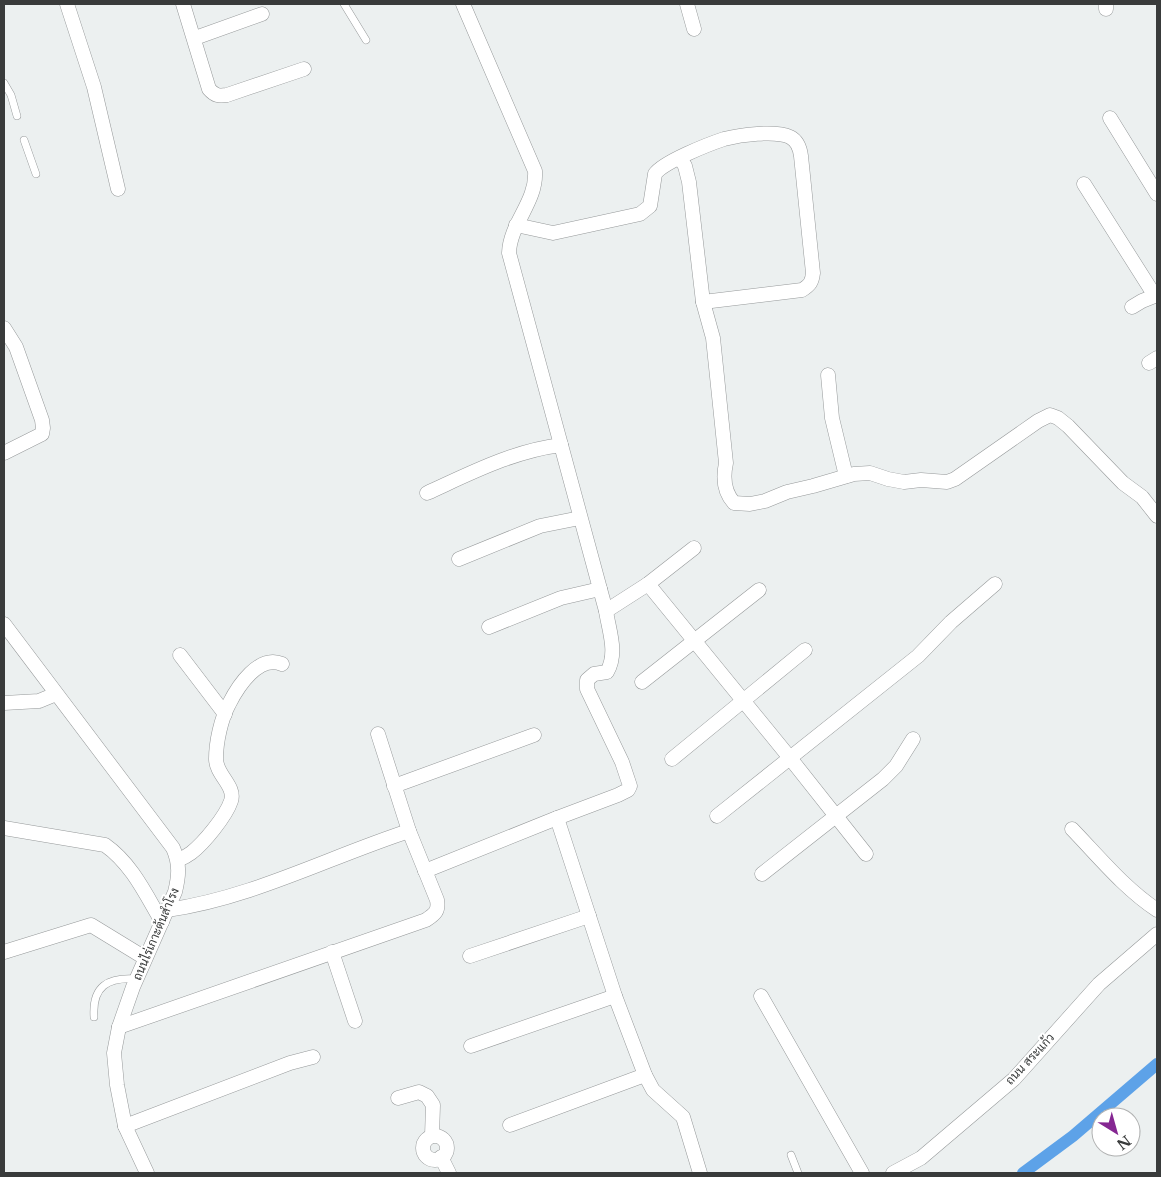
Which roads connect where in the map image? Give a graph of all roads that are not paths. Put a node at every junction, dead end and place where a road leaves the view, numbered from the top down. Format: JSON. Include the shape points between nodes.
{"nodes":[{"id":1,"x":67,"y":4,"type":"edge"},
{"id":2,"x":183,"y":4,"type":"edge"},
{"id":3,"x":344,"y":4,"type":"edge"},
{"id":4,"x":463,"y":4,"type":"edge"},
{"id":5,"x":687,"y":4,"type":"edge"},
{"id":6,"x":262,"y":14,"type":"dead end"},
{"id":7,"x":694,"y":29,"type":"dead end"},
{"id":8,"x":195,"y":38,"type":"junction"},
{"id":9,"x":366,"y":40,"type":"dead end"},
{"id":10,"x":304,"y":69,"type":"dead end"},
{"id":11,"x":4,"y":84,"type":"edge"},
{"id":12,"x":17,"y":116,"type":"dead end"},
{"id":13,"x":1110,"y":118,"type":"dead end"},
{"id":14,"x":24,"y":140,"type":"dead end"},
{"id":15,"x":680,"y":158,"type":"junction"},
{"id":16,"x":36,"y":174,"type":"dead end"},
{"id":17,"x":1084,"y":184,"type":"dead end"},
{"id":18,"x":118,"y":189,"type":"dead end"},
{"id":19,"x":1157,"y":194,"type":"edge"},
{"id":20,"x":516,"y":225,"type":"junction"},
{"id":21,"x":1156,"y":295,"type":"edge"},
{"id":22,"x":703,"y":302,"type":"junction"},
{"id":23,"x":1132,"y":307,"type":"dead end"},
{"id":24,"x":4,"y":328,"type":"edge"},
{"id":25,"x":828,"y":375,"type":"dead end"},
{"id":26,"x":561,"y":445,"type":"junction"},
{"id":27,"x":4,"y":453,"type":"edge"},
{"id":28,"x":846,"y":476,"type":"junction"},
{"id":29,"x":427,"y":492,"type":"dead end"},
{"id":30,"x":1157,"y":516,"type":"edge"},
{"id":31,"x":580,"y":518,"type":"junction"},
{"id":32,"x":694,"y":548,"type":"dead end"},
{"id":33,"x":460,"y":559,"type":"dead end"},
{"id":34,"x":648,"y":584,"type":"junction"},
{"id":35,"x":994,"y":584,"type":"dead end"},
{"id":36,"x":600,"y":589,"type":"junction"},
{"id":37,"x":760,"y":590,"type":"dead end"},
{"id":38,"x":606,"y":611,"type":"junction"},
{"id":39,"x":4,"y":624,"type":"edge"},
{"id":40,"x":489,"y":627,"type":"dead end"},
{"id":41,"x":694,"y":640,"type":"junction"},
{"id":42,"x":805,"y":650,"type":"dead end"},
{"id":43,"x":180,"y":656,"type":"dead end"},
{"id":44,"x":282,"y":664,"type":"dead end"},
{"id":45,"x":642,"y":682,"type":"dead end"},
{"id":46,"x":56,"y":694,"type":"junction"},
{"id":47,"x":743,"y":700,"type":"junction"},
{"id":48,"x":4,"y":703,"type":"edge"},
{"id":49,"x":225,"y":714,"type":"junction"},
{"id":50,"x":378,"y":734,"type":"dead end"},
{"id":51,"x":534,"y":735,"type":"dead end"},
{"id":52,"x":913,"y":739,"type":"dead end"},
{"id":53,"x":790,"y":758,"type":"junction"},
{"id":54,"x":672,"y":760,"type":"dead end"},
{"id":55,"x":394,"y":786,"type":"junction"},
{"id":56,"x":836,"y":815,"type":"junction"},
{"id":57,"x":717,"y":816,"type":"dead end"},
{"id":58,"x":557,"y":818,"type":"junction"},
{"id":59,"x":4,"y":828,"type":"edge"},
{"id":60,"x":1072,"y":828,"type":"dead end"},
{"id":61,"x":409,"y":831,"type":"junction"},
{"id":62,"x":866,"y":854,"type":"dead end"},
{"id":63,"x":178,"y":860,"type":"junction"},
{"id":64,"x":425,"y":871,"type":"junction"},
{"id":65,"x":762,"y":874,"type":"dead end"},
{"id":66,"x":1157,"y":910,"type":"edge"},
{"id":67,"x":165,"y":916,"type":"junction"},
{"id":68,"x":589,"y":916,"type":"junction"},
{"id":69,"x":1157,"y":934,"type":"edge"},
{"id":70,"x":4,"y":952,"type":"edge"},
{"id":71,"x":332,"y":952,"type":"junction"},
{"id":72,"x":470,"y":956,"type":"dead end"},
{"id":73,"x":145,"y":958,"type":"junction"},
{"id":74,"x":136,"y":979,"type":"junction"},
{"id":75,"x":616,"y":996,"type":"junction"},
{"id":76,"x":761,"y":996,"type":"dead end"},
{"id":77,"x":94,"y":1017,"type":"dead end"},
{"id":78,"x":355,"y":1021,"type":"dead end"},
{"id":79,"x":119,"y":1027,"type":"junction"},
{"id":80,"x":472,"y":1046,"type":"dead end"},
{"id":81,"x":313,"y":1057,"type":"dead end"},
{"id":82,"x":645,"y":1075,"type":"junction"},
{"id":83,"x":398,"y":1098,"type":"dead end"},
{"id":84,"x":510,"y":1125,"type":"dead end"},
{"id":85,"x":125,"y":1126,"type":"junction"},
{"id":86,"x":791,"y":1155,"type":"dead end"},
{"id":87,"x":147,"y":1173,"type":"edge"},
{"id":88,"x":449,"y":1173,"type":"edge"},
{"id":89,"x":700,"y":1173,"type":"edge"},
{"id":90,"x":798,"y":1173,"type":"edge"},
{"id":91,"x":862,"y":1173,"type":"edge"},
{"id":92,"x":893,"y":1173,"type":"edge"}],
"edges":[{"from":1,"to":18,"type":"street","via":[[94,87]]},
{"from":2,"to":8,"type":"street"},
{"from":3,"to":9,"type":"lane"},
{"from":4,"to":20,"type":"street","via":[[535,171],[533,193]]},
{"from":5,"to":7,"type":"street"},
{"from":6,"to":8,"type":"street"},
{"from":8,"to":10,"type":"street","via":[[209,90],[219,96]]},
{"from":11,"to":12,"type":"lane"},
{"from":13,"to":19,"type":"street"},
{"from":14,"to":16,"type":"lane"},
{"from":15,"to":20,"type":"street","via":[[658,170],[652,183],[650,206],[640,214],[553,233]]},
{"from":15,"to":22,"type":"street","via":[[689,182]]},
{"from":15,"to":22,"type":"street","via":[[724,140],[769,134],[789,136],[800,148],[813,273],[809,286],[802,290]]},
{"from":17,"to":21,"type":"street"},
{"from":20,"to":26,"type":"street","via":[[511,234],[509,253]]},
{"from":21,"to":23,"type":"street"},
{"from":22,"to":28,"type":"street","via":[[713,338],[726,463],[725,485],[729,498],[734,503],[750,504]]},
{"from":24,"to":27,"type":"street","via":[[16,347],[43,428],[42,434]]},
{"from":25,"to":28,"type":"street","via":[[832,418]]},
{"from":26,"to":29,"type":"street","via":[[507,456]]},
{"from":26,"to":31,"type":"street"},
{"from":28,"to":30,"type":"street","via":[[870,473],[904,482],[955,480],[1050,415],[1068,426],[1123,483],[1142,497]]},
{"from":31,"to":33,"type":"street","via":[[540,526]]},
{"from":31,"to":36,"type":"street"},
{"from":32,"to":34,"type":"street"},
{"from":34,"to":38,"type":"street"},
{"from":34,"to":41,"type":"street"},
{"from":35,"to":53,"type":"street","via":[[918,656]]},
{"from":36,"to":38,"type":"street"},
{"from":36,"to":40,"type":"street","via":[[561,598]]},
{"from":37,"to":41,"type":"street"},
{"from":38,"to":58,"type":"street","via":[[613,648],[612,664],[607,672],[594,674],[587,680],[587,689],[630,786],[618,795]]},
{"from":39,"to":46,"type":"street"},
{"from":41,"to":45,"type":"street"},
{"from":41,"to":47,"type":"street"},
{"from":42,"to":47,"type":"street"},
{"from":43,"to":49,"type":"street"},
{"from":44,"to":49,"type":"street","via":[[269,661],[260,665],[241,685]]},
{"from":46,"to":48,"type":"street","via":[[39,701]]},
{"from":46,"to":63,"type":"street","via":[[173,848]]},
{"from":47,"to":53,"type":"street"},
{"from":47,"to":54,"type":"street"},
{"from":49,"to":63,"type":"street","via":[[216,762],[232,792],[232,799],[207,837]]},
{"from":50,"to":55,"type":"street"},
{"from":51,"to":55,"type":"street"},
{"from":52,"to":56,"type":"street","via":[[896,766],[883,779]]},
{"from":53,"to":56,"type":"street"},
{"from":53,"to":57,"type":"street"},
{"from":55,"to":61,"type":"street"},
{"from":56,"to":62,"type":"street"},
{"from":56,"to":65,"type":"street"},
{"from":58,"to":64,"type":"street"},
{"from":58,"to":68,"type":"street"},
{"from":59,"to":67,"type":"street","via":[[106,845],[131,870]]},
{"from":60,"to":66,"type":"street","via":[[1111,871]]},
{"from":61,"to":64,"type":"street"},
{"from":61,"to":67,"type":"street","via":[[228,898]]},
{"from":63,"to":67,"type":"street","name":"ถนนไร่เกาะต้นสำโรง","via":[[179,878]]},
{"from":64,"to":71,"type":"street","via":[[439,908],[435,914],[426,920]]},
{"from":67,"to":73,"type":"street","name":"ถนนไร่เกาะต้นสำโรง"},
{"from":68,"to":72,"type":"street"},
{"from":68,"to":75,"type":"street"},
{"from":69,"to":92,"type":"street","name":"ถนน สระแก้ว","via":[[1099,984],[1014,1079],[921,1158]]},
{"from":70,"to":73,"type":"street","via":[[91,925]]},
{"from":71,"to":78,"type":"street"},
{"from":71,"to":79,"type":"street"},
{"from":73,"to":74,"type":"street","name":"ถนนไร่เกาะต้นสำโรง"},
{"from":74,"to":77,"type":"lane","via":[[121,978],[104,984],[95,994]]},
{"from":74,"to":79,"type":"street","name":"ถนนไร่เกาะต้นสำโรง"},
{"from":75,"to":80,"type":"street"},
{"from":75,"to":82,"type":"street"},
{"from":76,"to":91,"type":"street"},
{"from":79,"to":85,"type":"street","name":"ถนนไร่เกาะต้นสำโรง","via":[[114,1053]]},
{"from":81,"to":85,"type":"street"},
{"from":82,"to":84,"type":"street"},
{"from":82,"to":89,"type":"street","via":[[653,1090],[683,1117]]},
{"from":83,"to":88,"type":"street","via":[[419,1092],[430,1099],[433,1104],[432,1136],[439,1137],[446,1144],[441,1157]]},
{"from":85,"to":87,"type":"street","name":"ถนนไร่เกาะต้นสำโรง"},
{"from":86,"to":90,"type":"lane"}]}
